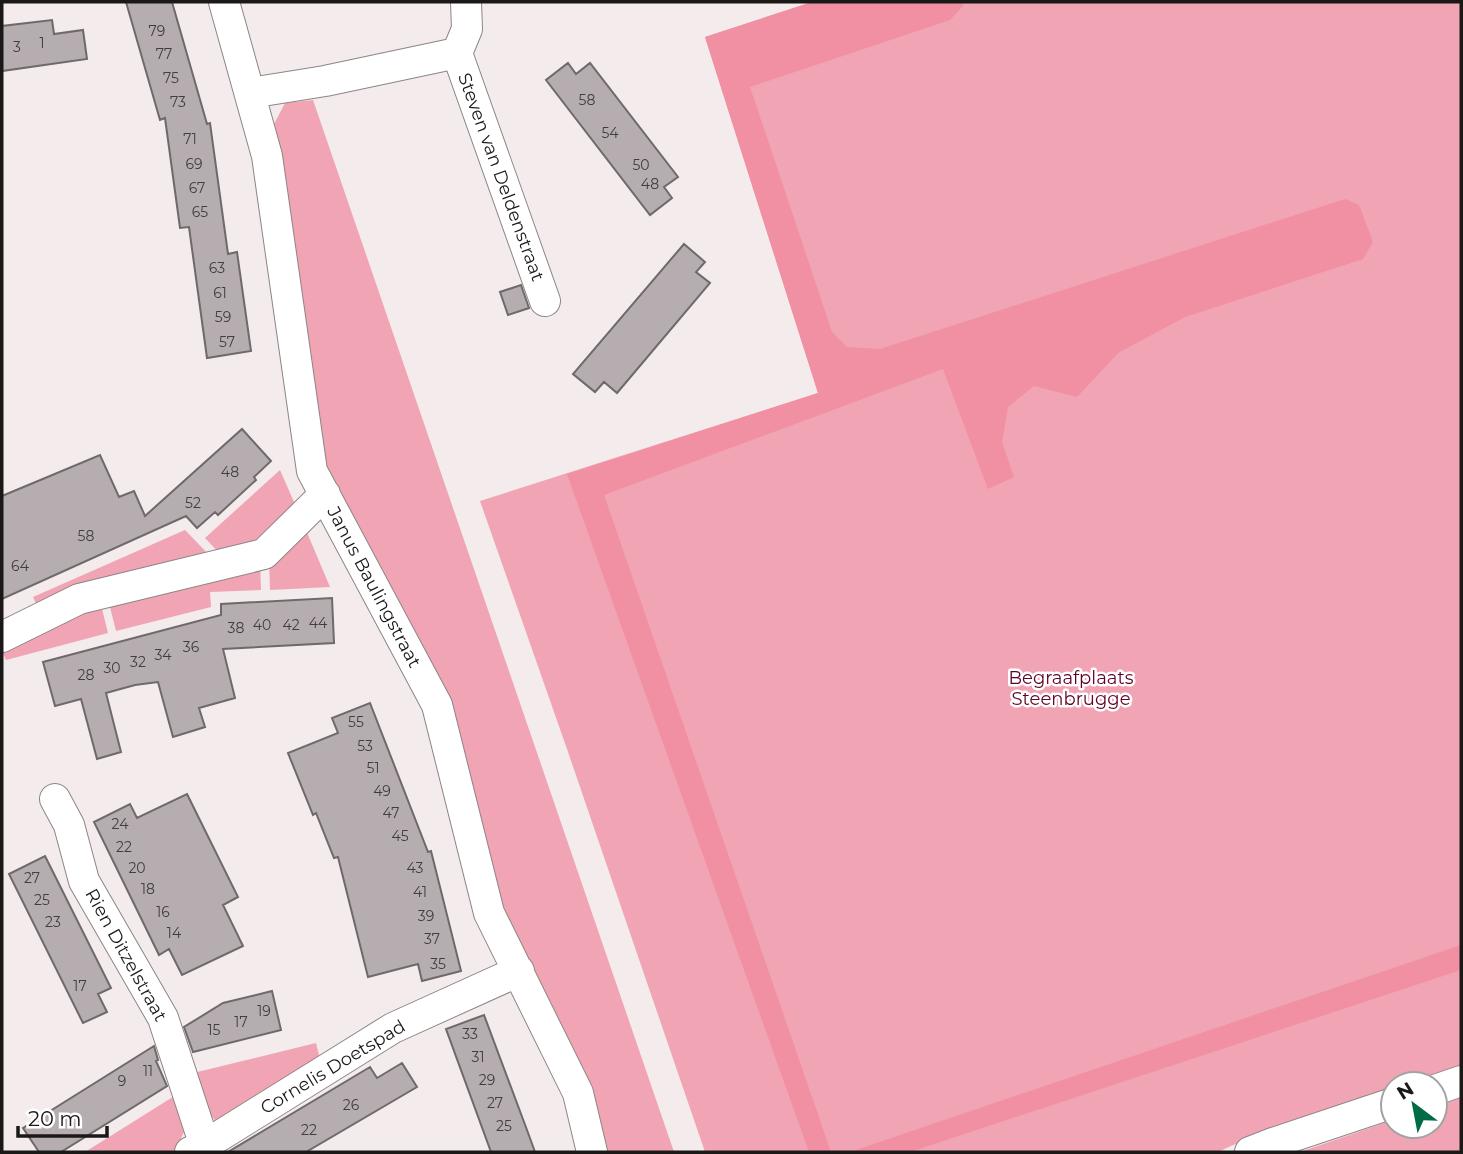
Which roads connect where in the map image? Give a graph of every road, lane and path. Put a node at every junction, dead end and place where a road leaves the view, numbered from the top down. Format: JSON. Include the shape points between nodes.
{"nodes":[{"id":1,"x":224,"y":2,"type":"edge"},
{"id":2,"x":466,"y":2,"type":"edge"},
{"id":3,"x":457,"y":52,"type":"junction"},
{"id":4,"x":250,"y":93,"type":"junction"},
{"id":5,"x":545,"y":301,"type":"dead end"},
{"id":6,"x":325,"y":494,"type":"junction"},
{"id":7,"x":2,"y":637,"type":"edge"},
{"id":8,"x":55,"y":799,"type":"dead end"},
{"id":9,"x":519,"y":971,"type":"junction"},
{"id":10,"x":1379,"y":1108,"type":"edge"},
{"id":11,"x":200,"y":1150,"type":"edge"},
{"id":12,"x":592,"y":1152,"type":"edge"},
{"id":13,"x":1250,"y":1152,"type":"edge"}],
"edges":[{"from":1,"to":4,"type":"street","name":"Janus Baulingstraat"},
{"from":2,"to":3,"type":"street","name":"Steven van Deldenstraat","via":[[467,29]]},
{"from":3,"to":4,"type":"street","name":"Steven van Deldenstraat"},
{"from":3,"to":5,"type":"street","name":"Steven van Deldenstraat"},
{"from":4,"to":6,"type":"street","name":"Janus Baulingstraat","via":[[267,156],[312,471]]},
{"from":6,"to":7,"type":"street","via":[[264,554],[79,599]]},
{"from":6,"to":9,"type":"street","name":"Janus Baulingstraat","via":[[437,705],[489,913]]},
{"from":8,"to":11,"type":"street","name":"Rien Ditzelstraat","via":[[69,825],[84,881],[163,1017]]},
{"from":9,"to":11,"type":"street","name":"Cornelis Doetspad","via":[[393,1028]]},
{"from":9,"to":12,"type":"street","name":"Janus Baulingstraat","via":[[578,1093]]},
{"from":10,"to":13,"type":"street"}]}
